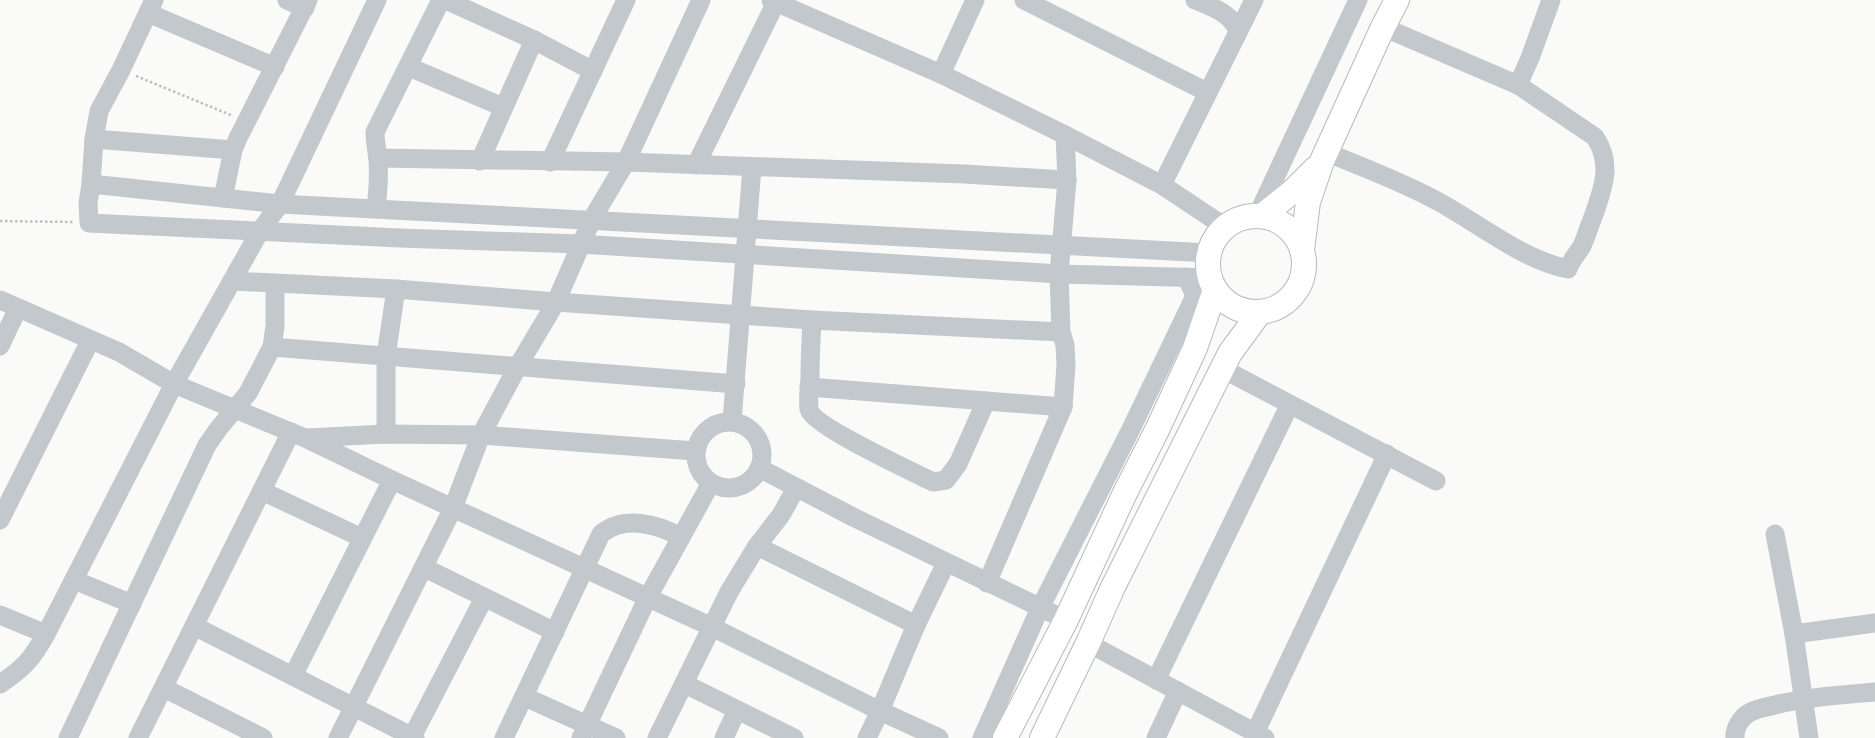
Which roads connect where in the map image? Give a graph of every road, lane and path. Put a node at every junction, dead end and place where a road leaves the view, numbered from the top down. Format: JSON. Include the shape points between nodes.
{"nodes":[{"id":1,"x":287,"y":0,"type":"edge"},
{"id":2,"x":377,"y":0,"type":"edge"},
{"id":3,"x":441,"y":0,"type":"edge"},
{"id":4,"x":446,"y":0,"type":"edge"},
{"id":5,"x":701,"y":0,"type":"edge"},
{"id":6,"x":975,"y":0,"type":"edge"},
{"id":7,"x":1024,"y":0,"type":"edge"},
{"id":8,"x":1195,"y":0,"type":"edge"},
{"id":9,"x":1254,"y":0,"type":"edge"},
{"id":10,"x":1358,"y":0,"type":"edge"},
{"id":11,"x":1397,"y":0,"type":"edge"},
{"id":12,"x":1551,"y":0,"type":"edge"},
{"id":13,"x":774,"y":1,"type":"edge"},
{"id":14,"x":619,"y":2,"type":"edge"},
{"id":15,"x":307,"y":4,"type":"edge"},
{"id":16,"x":151,"y":7,"type":"edge"},
{"id":17,"x":1383,"y":26,"type":"junction"},
{"id":18,"x":1238,"y":31,"type":"junction"},
{"id":19,"x":534,"y":40,"type":"junction"},
{"id":20,"x":275,"y":66,"type":"junction"},
{"id":21,"x":409,"y":67,"type":"junction"},
{"id":22,"x":121,"y":70,"type":"junction"},
{"id":23,"x":593,"y":71,"type":"junction"},
{"id":24,"x":940,"y":74,"type":"junction"},
{"id":25,"x":1518,"y":85,"type":"junction"},
{"id":26,"x":1208,"y":92,"type":"junction"},
{"id":27,"x":503,"y":106,"type":"junction"},
{"id":28,"x":247,"y":122,"type":"junction"},
{"id":29,"x":1065,"y":136,"type":"junction"},
{"id":30,"x":94,"y":139,"type":"junction"},
{"id":31,"x":234,"y":150,"type":"junction"},
{"id":32,"x":1324,"y":156,"type":"junction"},
{"id":33,"x":378,"y":158,"type":"junction"},
{"id":34,"x":480,"y":161,"type":"junction"},
{"id":35,"x":550,"y":162,"type":"junction"},
{"id":36,"x":626,"y":162,"type":"junction"},
{"id":37,"x":696,"y":165,"type":"junction"},
{"id":38,"x":752,"y":167,"type":"junction"},
{"id":39,"x":1067,"y":180,"type":"junction"},
{"id":40,"x":91,"y":184,"type":"junction"},
{"id":41,"x":1162,"y":185,"type":"junction"},
{"id":42,"x":223,"y":198,"type":"junction"},
{"id":43,"x":280,"y":204,"type":"junction"},
{"id":44,"x":376,"y":208,"type":"junction"},
{"id":45,"x":1259,"y":216,"type":"junction"},
{"id":46,"x":592,"y":219,"type":"junction"},
{"id":47,"x":0,"y":221,"type":"edge"},
{"id":48,"x":89,"y":223,"type":"junction"},
{"id":49,"x":1225,"y":227,"type":"junction"},
{"id":50,"x":747,"y":228,"type":"junction"},
{"id":51,"x":260,"y":231,"type":"junction"},
{"id":52,"x":580,"y":244,"type":"junction"},
{"id":53,"x":1062,"y":245,"type":"junction"},
{"id":54,"x":1302,"y":250,"type":"junction"},
{"id":55,"x":1209,"y":253,"type":"junction"},
{"id":56,"x":745,"y":254,"type":"junction"},
{"id":57,"x":1059,"y":274,"type":"junction"},
{"id":58,"x":1186,"y":277,"type":"junction"},
{"id":59,"x":232,"y":282,"type":"junction"},
{"id":60,"x":275,"y":284,"type":"junction"},
{"id":61,"x":1212,"y":284,"type":"junction"},
{"id":62,"x":396,"y":289,"type":"junction"},
{"id":63,"x":0,"y":300,"type":"edge"},
{"id":64,"x":556,"y":302,"type":"junction"},
{"id":65,"x":18,"y":308,"type":"junction"},
{"id":66,"x":1260,"y":312,"type":"junction"},
{"id":67,"x":739,"y":315,"type":"junction"},
{"id":68,"x":812,"y":320,"type":"junction"},
{"id":69,"x":1060,"y":332,"type":"junction"},
{"id":70,"x":90,"y":341,"type":"junction"},
{"id":71,"x":0,"y":346,"type":"edge"},
{"id":72,"x":272,"y":347,"type":"junction"},
{"id":73,"x":386,"y":356,"type":"junction"},
{"id":74,"x":518,"y":366,"type":"junction"},
{"id":75,"x":1223,"y":369,"type":"junction"},
{"id":76,"x":174,"y":384,"type":"junction"},
{"id":77,"x":736,"y":384,"type":"junction"},
{"id":78,"x":809,"y":387,"type":"junction"},
{"id":79,"x":986,"y":402,"type":"junction"},
{"id":80,"x":1289,"y":406,"type":"junction"},
{"id":81,"x":1063,"y":408,"type":"junction"},
{"id":82,"x":236,"y":409,"type":"junction"},
{"id":83,"x":732,"y":421,"type":"junction"},
{"id":84,"x":386,"y":434,"type":"junction"},
{"id":85,"x":298,"y":435,"type":"junction"},
{"id":86,"x":481,"y":435,"type":"junction"},
{"id":87,"x":695,"y":451,"type":"junction"},
{"id":88,"x":1387,"y":454,"type":"junction"},
{"id":89,"x":759,"y":468,"type":"junction"},
{"id":90,"x":392,"y":480,"type":"junction"},
{"id":91,"x":1436,"y":481,"type":"dead end"},
{"id":92,"x":711,"y":483,"type":"junction"},
{"id":93,"x":796,"y":488,"type":"junction"},
{"id":94,"x":262,"y":492,"type":"junction"},
{"id":95,"x":453,"y":508,"type":"junction"},
{"id":96,"x":0,"y":520,"type":"edge"},
{"id":97,"x":1775,"y":534,"type":"dead end"},
{"id":98,"x":362,"y":538,"type":"junction"},
{"id":99,"x":681,"y":538,"type":"junction"},
{"id":100,"x":757,"y":546,"type":"junction"},
{"id":101,"x":946,"y":563,"type":"junction"},
{"id":102,"x":425,"y":568,"type":"junction"},
{"id":103,"x":585,"y":569,"type":"junction"},
{"id":104,"x":74,"y":580,"type":"junction"},
{"id":105,"x":987,"y":583,"type":"junction"},
{"id":106,"x":484,"y":598,"type":"junction"},
{"id":107,"x":648,"y":598,"type":"junction"},
{"id":108,"x":132,"y":604,"type":"junction"},
{"id":109,"x":1040,"y":608,"type":"junction"},
{"id":110,"x":0,"y":615,"type":"edge"},
{"id":111,"x":1066,"y":620,"type":"junction"},
{"id":112,"x":1875,"y":623,"type":"edge"},
{"id":113,"x":916,"y":625,"type":"junction"},
{"id":114,"x":194,"y":626,"type":"junction"},
{"id":115,"x":712,"y":627,"type":"junction"},
{"id":116,"x":555,"y":632,"type":"junction"},
{"id":117,"x":46,"y":634,"type":"junction"},
{"id":118,"x":1794,"y":634,"type":"junction"},
{"id":119,"x":1088,"y":644,"type":"junction"},
{"id":120,"x":293,"y":676,"type":"junction"},
{"id":121,"x":1156,"y":680,"type":"junction"},
{"id":122,"x":0,"y":684,"type":"edge"},
{"id":123,"x":685,"y":684,"type":"junction"},
{"id":124,"x":164,"y":688,"type":"junction"},
{"id":125,"x":1178,"y":691,"type":"junction"},
{"id":126,"x":1875,"y":692,"type":"edge"},
{"id":127,"x":525,"y":697,"type":"junction"},
{"id":128,"x":1802,"y":698,"type":"junction"},
{"id":129,"x":352,"y":707,"type":"junction"},
{"id":130,"x":737,"y":710,"type":"junction"},
{"id":131,"x":880,"y":711,"type":"junction"},
{"id":132,"x":584,"y":731,"type":"edge"},
{"id":133,"x":236,"y":732,"type":"edge"},
{"id":134,"x":1260,"y":735,"type":"edge"},
{"id":135,"x":414,"y":737,"type":"edge"},
{"id":136,"x":68,"y":738,"type":"edge"},
{"id":137,"x":138,"y":738,"type":"edge"},
{"id":138,"x":263,"y":738,"type":"edge"},
{"id":139,"x":338,"y":738,"type":"edge"},
{"id":140,"x":504,"y":738,"type":"edge"},
{"id":141,"x":616,"y":738,"type":"edge"},
{"id":142,"x":657,"y":738,"type":"edge"},
{"id":143,"x":724,"y":738,"type":"edge"},
{"id":144,"x":794,"y":738,"type":"edge"},
{"id":145,"x":867,"y":738,"type":"edge"},
{"id":146,"x":939,"y":738,"type":"edge"},
{"id":147,"x":982,"y":738,"type":"edge"},
{"id":148,"x":1006,"y":738,"type":"edge"},
{"id":149,"x":1042,"y":738,"type":"edge"},
{"id":150,"x":1156,"y":738,"type":"edge"},
{"id":151,"x":1735,"y":738,"type":"edge"},
{"id":152,"x":1809,"y":738,"type":"edge"}],
"edges":[{"from":1,"to":15,"type":"street"},
{"from":2,"to":43,"type":"street"},
{"from":3,"to":21,"type":"street"},
{"from":4,"to":19,"type":"street"},
{"from":5,"to":36,"type":"street"},
{"from":6,"to":24,"type":"street"},
{"from":7,"to":26,"type":"street"},
{"from":8,"to":18,"type":"street","via":[[1234,21]]},
{"from":9,"to":18,"type":"street"},
{"from":10,"to":45,"type":"street"},
{"from":11,"to":17,"type":"main road"},
{"from":12,"to":25,"type":"street"},
{"from":13,"to":24,"type":"street"},
{"from":13,"to":37,"type":"street"},
{"from":14,"to":23,"type":"street"},
{"from":15,"to":20,"type":"street"},
{"from":16,"to":20,"type":"street"},
{"from":16,"to":22,"type":"street"},
{"from":17,"to":25,"type":"street"},
{"from":17,"to":32,"type":"main road"},
{"from":18,"to":26,"type":"street"},
{"from":19,"to":23,"type":"street"},
{"from":19,"to":27,"type":"street"},
{"from":20,"to":28,"type":"street"},
{"from":21,"to":27,"type":"street"},
{"from":21,"to":33,"type":"street","via":[[376,132]]},
{"from":22,"to":28,"type":"path"},
{"from":22,"to":30,"type":"street","via":[[99,111]]},
{"from":23,"to":35,"type":"street"},
{"from":24,"to":29,"type":"street"},
{"from":25,"to":32,"type":"street","via":[[1594,137],[1602,147],[1606,164],[1603,190],[1582,245],[1568,269],[1551,266],[1531,256],[1438,201]]},
{"from":26,"to":41,"type":"street"},
{"from":27,"to":34,"type":"street"},
{"from":28,"to":31,"type":"street"},
{"from":29,"to":39,"type":"street"},
{"from":29,"to":41,"type":"street"},
{"from":30,"to":31,"type":"street"},
{"from":30,"to":40,"type":"street"},
{"from":31,"to":42,"type":"street"},
{"from":32,"to":45,"type":"main road","via":[[1298,187]]},
{"from":32,"to":54,"type":"main road","via":[[1308,202]]},
{"from":33,"to":34,"type":"street"},
{"from":33,"to":44,"type":"street"},
{"from":34,"to":35,"type":"street"},
{"from":35,"to":36,"type":"street"},
{"from":36,"to":37,"type":"street"},
{"from":36,"to":46,"type":"street"},
{"from":37,"to":38,"type":"street"},
{"from":38,"to":39,"type":"street"},
{"from":38,"to":50,"type":"street"},
{"from":39,"to":53,"type":"street"},
{"from":40,"to":42,"type":"street"},
{"from":40,"to":48,"type":"street"},
{"from":41,"to":49,"type":"street"},
{"from":42,"to":43,"type":"street"},
{"from":43,"to":44,"type":"street"},
{"from":43,"to":51,"type":"street"},
{"from":44,"to":46,"type":"street"},
{"from":45,"to":49,"type":"main road","via":[[1238,219]]},
{"from":45,"to":54,"type":"main road","via":[[1278,221],[1288,228]]},
{"from":46,"to":50,"type":"street"},
{"from":46,"to":52,"type":"street"},
{"from":47,"to":48,"type":"path"},
{"from":48,"to":51,"type":"street"},
{"from":49,"to":55,"type":"main road","via":[[1214,240]]},
{"from":50,"to":53,"type":"street"},
{"from":50,"to":56,"type":"street"},
{"from":51,"to":52,"type":"street"},
{"from":51,"to":59,"type":"street"},
{"from":52,"to":56,"type":"street"},
{"from":52,"to":64,"type":"street"},
{"from":53,"to":55,"type":"street"},
{"from":53,"to":57,"type":"street"},
{"from":54,"to":66,"type":"main road","via":[[1304,268],[1297,290],[1281,305]]},
{"from":55,"to":61,"type":"main road"},
{"from":56,"to":57,"type":"street"},
{"from":56,"to":67,"type":"street"},
{"from":57,"to":58,"type":"street"},
{"from":57,"to":69,"type":"street"},
{"from":58,"to":61,"type":"street"},
{"from":58,"to":109,"type":"street","via":[[1194,293],[1193,300]]},
{"from":59,"to":60,"type":"street"},
{"from":59,"to":76,"type":"street"},
{"from":60,"to":62,"type":"street"},
{"from":60,"to":72,"type":"street"},
{"from":61,"to":66,"type":"main road","via":[[1232,306]]},
{"from":61,"to":111,"type":"main road","via":[[1195,348]]},
{"from":62,"to":64,"type":"street"},
{"from":62,"to":73,"type":"street"},
{"from":63,"to":65,"type":"street"},
{"from":64,"to":67,"type":"street"},
{"from":64,"to":74,"type":"street"},
{"from":65,"to":70,"type":"street"},
{"from":65,"to":71,"type":"street"},
{"from":66,"to":75,"type":"main road","via":[[1230,353]]},
{"from":67,"to":68,"type":"street"},
{"from":67,"to":77,"type":"street"},
{"from":68,"to":69,"type":"street"},
{"from":68,"to":78,"type":"street"},
{"from":69,"to":81,"type":"street","via":[[1065,345]]},
{"from":70,"to":76,"type":"street","via":[[119,352]]},
{"from":70,"to":96,"type":"street"},
{"from":72,"to":73,"type":"street"},
{"from":72,"to":82,"type":"street"},
{"from":73,"to":74,"type":"street"},
{"from":73,"to":84,"type":"street"},
{"from":74,"to":77,"type":"street"},
{"from":74,"to":86,"type":"street"},
{"from":75,"to":80,"type":"street"},
{"from":75,"to":119,"type":"main road","via":[[1113,587]]},
{"from":76,"to":82,"type":"street"},
{"from":76,"to":104,"type":"street"},
{"from":77,"to":83,"type":"street"},
{"from":78,"to":79,"type":"street"},
{"from":78,"to":79,"type":"street","via":[[809,410],[817,420],[933,482],[946,480],[958,464]]},
{"from":79,"to":81,"type":"street"},
{"from":80,"to":88,"type":"street"},
{"from":80,"to":121,"type":"street"},
{"from":81,"to":105,"type":"street"},
{"from":82,"to":85,"type":"street"},
{"from":82,"to":108,"type":"street","via":[[207,445]]},
{"from":83,"to":87,"type":"street","via":[[717,423],[705,431]]},
{"from":83,"to":89,"type":"street","via":[[746,426],[757,437],[762,451]]},
{"from":84,"to":85,"type":"street"},
{"from":84,"to":86,"type":"street"},
{"from":85,"to":90,"type":"street"},
{"from":85,"to":94,"type":"street"},
{"from":86,"to":87,"type":"street"},
{"from":86,"to":95,"type":"street"},
{"from":87,"to":92,"type":"street","via":[[697,466]]},
{"from":88,"to":91,"type":"street"},
{"from":88,"to":134,"type":"street"},
{"from":89,"to":92,"type":"street","via":[[740,486],[725,488]]},
{"from":89,"to":93,"type":"street"},
{"from":90,"to":95,"type":"street"},
{"from":90,"to":98,"type":"street"},
{"from":92,"to":99,"type":"street"},
{"from":93,"to":100,"type":"street","via":[[781,515]]},
{"from":93,"to":101,"type":"street"},
{"from":94,"to":98,"type":"street"},
{"from":94,"to":114,"type":"street"},
{"from":95,"to":102,"type":"street"},
{"from":95,"to":103,"type":"street"},
{"from":97,"to":118,"type":"street"},
{"from":98,"to":120,"type":"street"},
{"from":99,"to":103,"type":"street","via":[[650,525],[618,524],[602,534]]},
{"from":99,"to":107,"type":"street"},
{"from":100,"to":113,"type":"street"},
{"from":100,"to":115,"type":"street"},
{"from":101,"to":105,"type":"street"},
{"from":101,"to":113,"type":"street"},
{"from":102,"to":106,"type":"street"},
{"from":102,"to":129,"type":"street"},
{"from":103,"to":107,"type":"street"},
{"from":103,"to":116,"type":"street"},
{"from":104,"to":108,"type":"street"},
{"from":104,"to":117,"type":"street"},
{"from":105,"to":109,"type":"street"},
{"from":106,"to":116,"type":"street"},
{"from":106,"to":135,"type":"street"},
{"from":107,"to":115,"type":"street"},
{"from":107,"to":132,"type":"street"},
{"from":108,"to":136,"type":"street"},
{"from":109,"to":111,"type":"street"},
{"from":109,"to":147,"type":"street"},
{"from":110,"to":117,"type":"street"},
{"from":111,"to":148,"type":"main road"},
{"from":112,"to":118,"type":"street"},
{"from":113,"to":131,"type":"street"},
{"from":114,"to":120,"type":"street"},
{"from":114,"to":124,"type":"street"},
{"from":115,"to":123,"type":"street"},
{"from":115,"to":131,"type":"street"},
{"from":116,"to":127,"type":"street"},
{"from":117,"to":122,"type":"street","via":[[22,669]]},
{"from":118,"to":128,"type":"street"},
{"from":119,"to":121,"type":"street"},
{"from":119,"to":149,"type":"main road"},
{"from":120,"to":129,"type":"street"},
{"from":121,"to":125,"type":"street"},
{"from":123,"to":130,"type":"street"},
{"from":123,"to":142,"type":"street"},
{"from":124,"to":133,"type":"street"},
{"from":124,"to":137,"type":"street"},
{"from":125,"to":134,"type":"street"},
{"from":125,"to":150,"type":"street"},
{"from":126,"to":128,"type":"street"},
{"from":127,"to":132,"type":"street"},
{"from":127,"to":140,"type":"street"},
{"from":128,"to":151,"type":"street","via":[[1748,713],[1740,721]]},
{"from":128,"to":152,"type":"street"},
{"from":129,"to":135,"type":"street"},
{"from":129,"to":139,"type":"street"},
{"from":130,"to":143,"type":"street"},
{"from":130,"to":144,"type":"street"},
{"from":131,"to":145,"type":"street"},
{"from":131,"to":146,"type":"street"},
{"from":132,"to":141,"type":"street"},
{"from":133,"to":138,"type":"street"}]}
